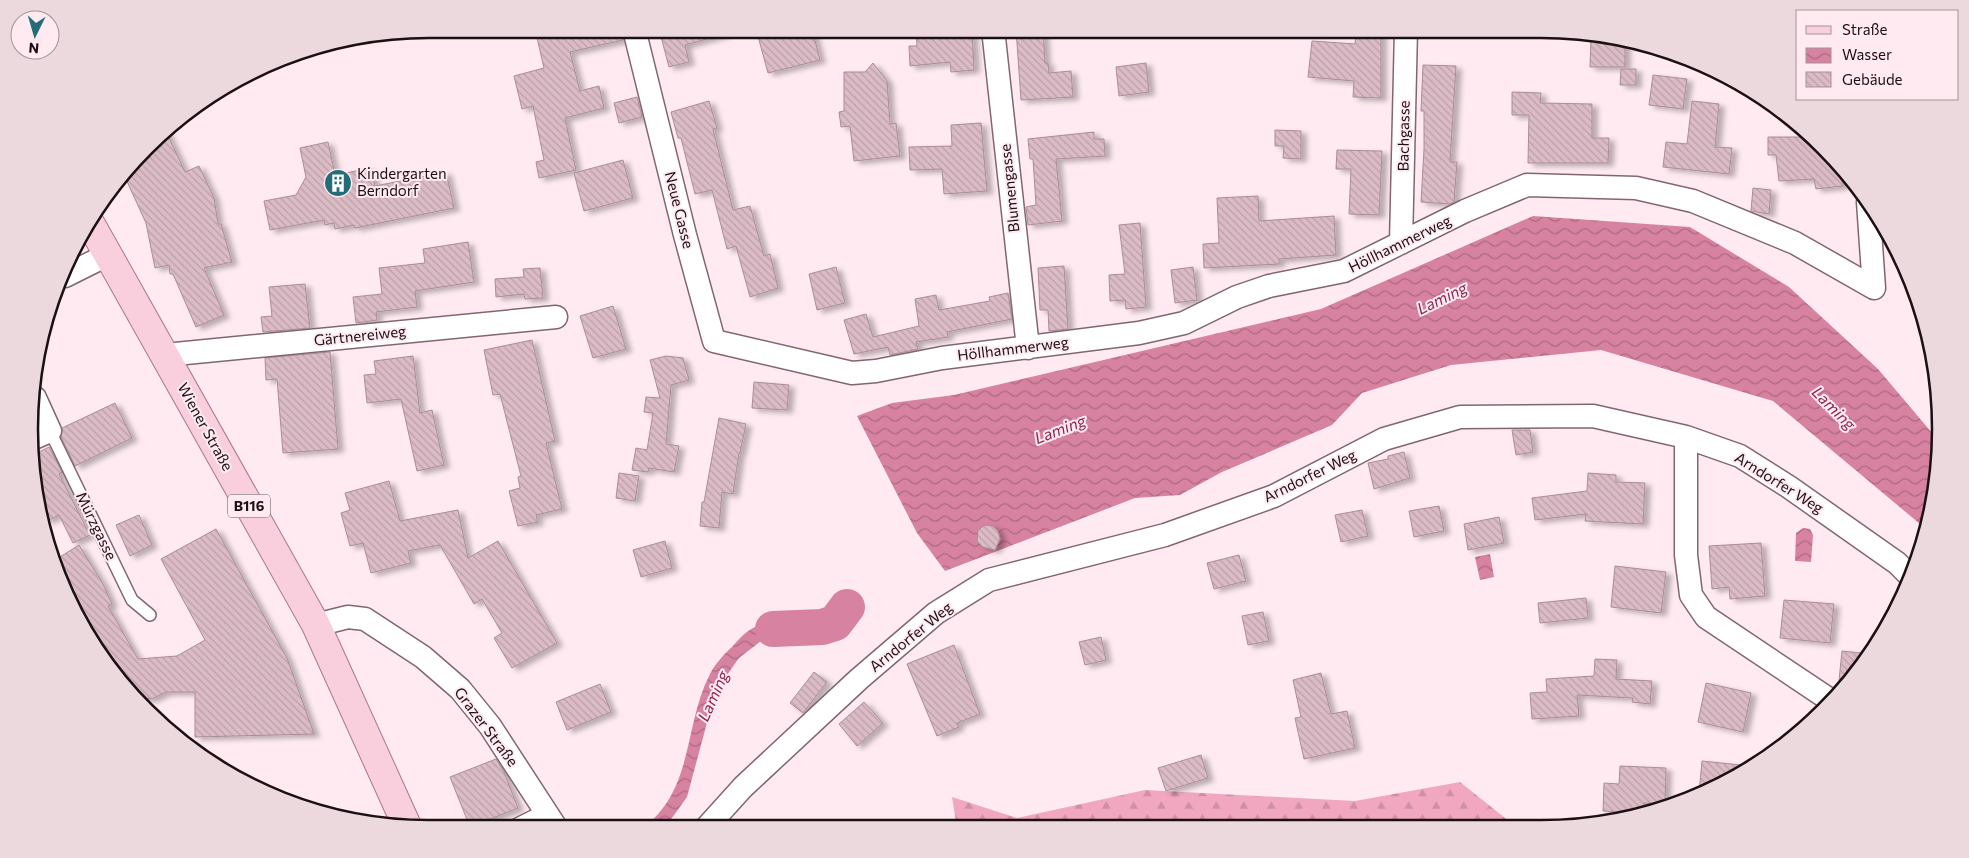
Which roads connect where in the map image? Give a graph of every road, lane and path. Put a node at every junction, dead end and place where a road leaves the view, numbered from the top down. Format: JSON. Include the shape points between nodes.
{"nodes":[{"id":1,"x":636,"y":38,"type":"edge"},
{"id":2,"x":994,"y":38,"type":"edge"},
{"id":3,"x":1406,"y":38,"type":"edge"},
{"id":4,"x":1869,"y":216,"type":"edge"},
{"id":5,"x":93,"y":228,"type":"edge"},
{"id":6,"x":1401,"y":243,"type":"junction"},
{"id":7,"x":107,"y":255,"type":"junction"},
{"id":8,"x":70,"y":274,"type":"edge"},
{"id":9,"x":556,"y":317,"type":"dead end"},
{"id":10,"x":1028,"y":348,"type":"junction"},
{"id":11,"x":763,"y":352,"type":"joint"},
{"id":12,"x":165,"y":355,"type":"junction"},
{"id":13,"x":38,"y":413,"type":"edge"},
{"id":14,"x":42,"y":434,"type":"edge"},
{"id":15,"x":1686,"y":437,"type":"junction"},
{"id":16,"x":1905,"y":572,"type":"edge"},
{"id":17,"x":150,"y":614,"type":"dead end"},
{"id":18,"x":316,"y":625,"type":"junction"},
{"id":19,"x":1825,"y":697,"type":"edge"},
{"id":20,"x":404,"y":820,"type":"edge"},
{"id":21,"x":552,"y":820,"type":"edge"},
{"id":22,"x":713,"y":820,"type":"edge"}],
"edges":[{"from":1,"to":11,"type":"street","name":"Neue Gasse","via":[[714,341]]},
{"from":2,"to":10,"type":"street","name":"Blumengasse"},
{"from":3,"to":6,"type":"street","name":"Bachgasse"},
{"from":4,"to":6,"type":"street","name":"Höllhammerweg","via":[[1874,288],[1795,243],[1693,201],[1636,188],[1527,184]]},
{"from":5,"to":7,"type":"main road","name":"Wiener Straße","number":"B116"},
{"from":6,"to":10,"type":"street","name":"Höllhammerweg","via":[[1344,272],[1269,286],[1237,297],[1184,323]]},
{"from":7,"to":8,"type":"street"},
{"from":7,"to":12,"type":"main road","name":"Wiener Straße","number":"B116"},
{"from":9,"to":12,"type":"street","name":"Gärtnereiweg"},
{"from":10,"to":11,"type":"street","name":"Höllhammerweg","via":[[852,373]]},
{"from":12,"to":18,"type":"main road","name":"Wiener Straße","number":"B116"},
{"from":13,"to":14,"type":"street","name":"Mürzgasse"},
{"from":14,"to":17,"type":"lane","name":"Mürzgasse","via":[[132,600]]},
{"from":15,"to":16,"type":"street","name":"Arndorfer Weg","via":[[1740,456],[1882,552]]},
{"from":15,"to":19,"type":"street","via":[[1686,555],[1691,595],[1706,617]]},
{"from":15,"to":22,"type":"street","name":"Arndorfer Weg","via":[[1593,416],[1460,417],[1384,439],[1274,496],[1164,535],[989,580],[936,613],[859,679],[743,787]]},
{"from":18,"to":20,"type":"main road","name":"Wiener Straße","number":"B116"},
{"from":18,"to":21,"type":"street","name":"Grazer Straße","via":[[348,616],[365,619],[423,658],[460,689],[490,726]]}]}
